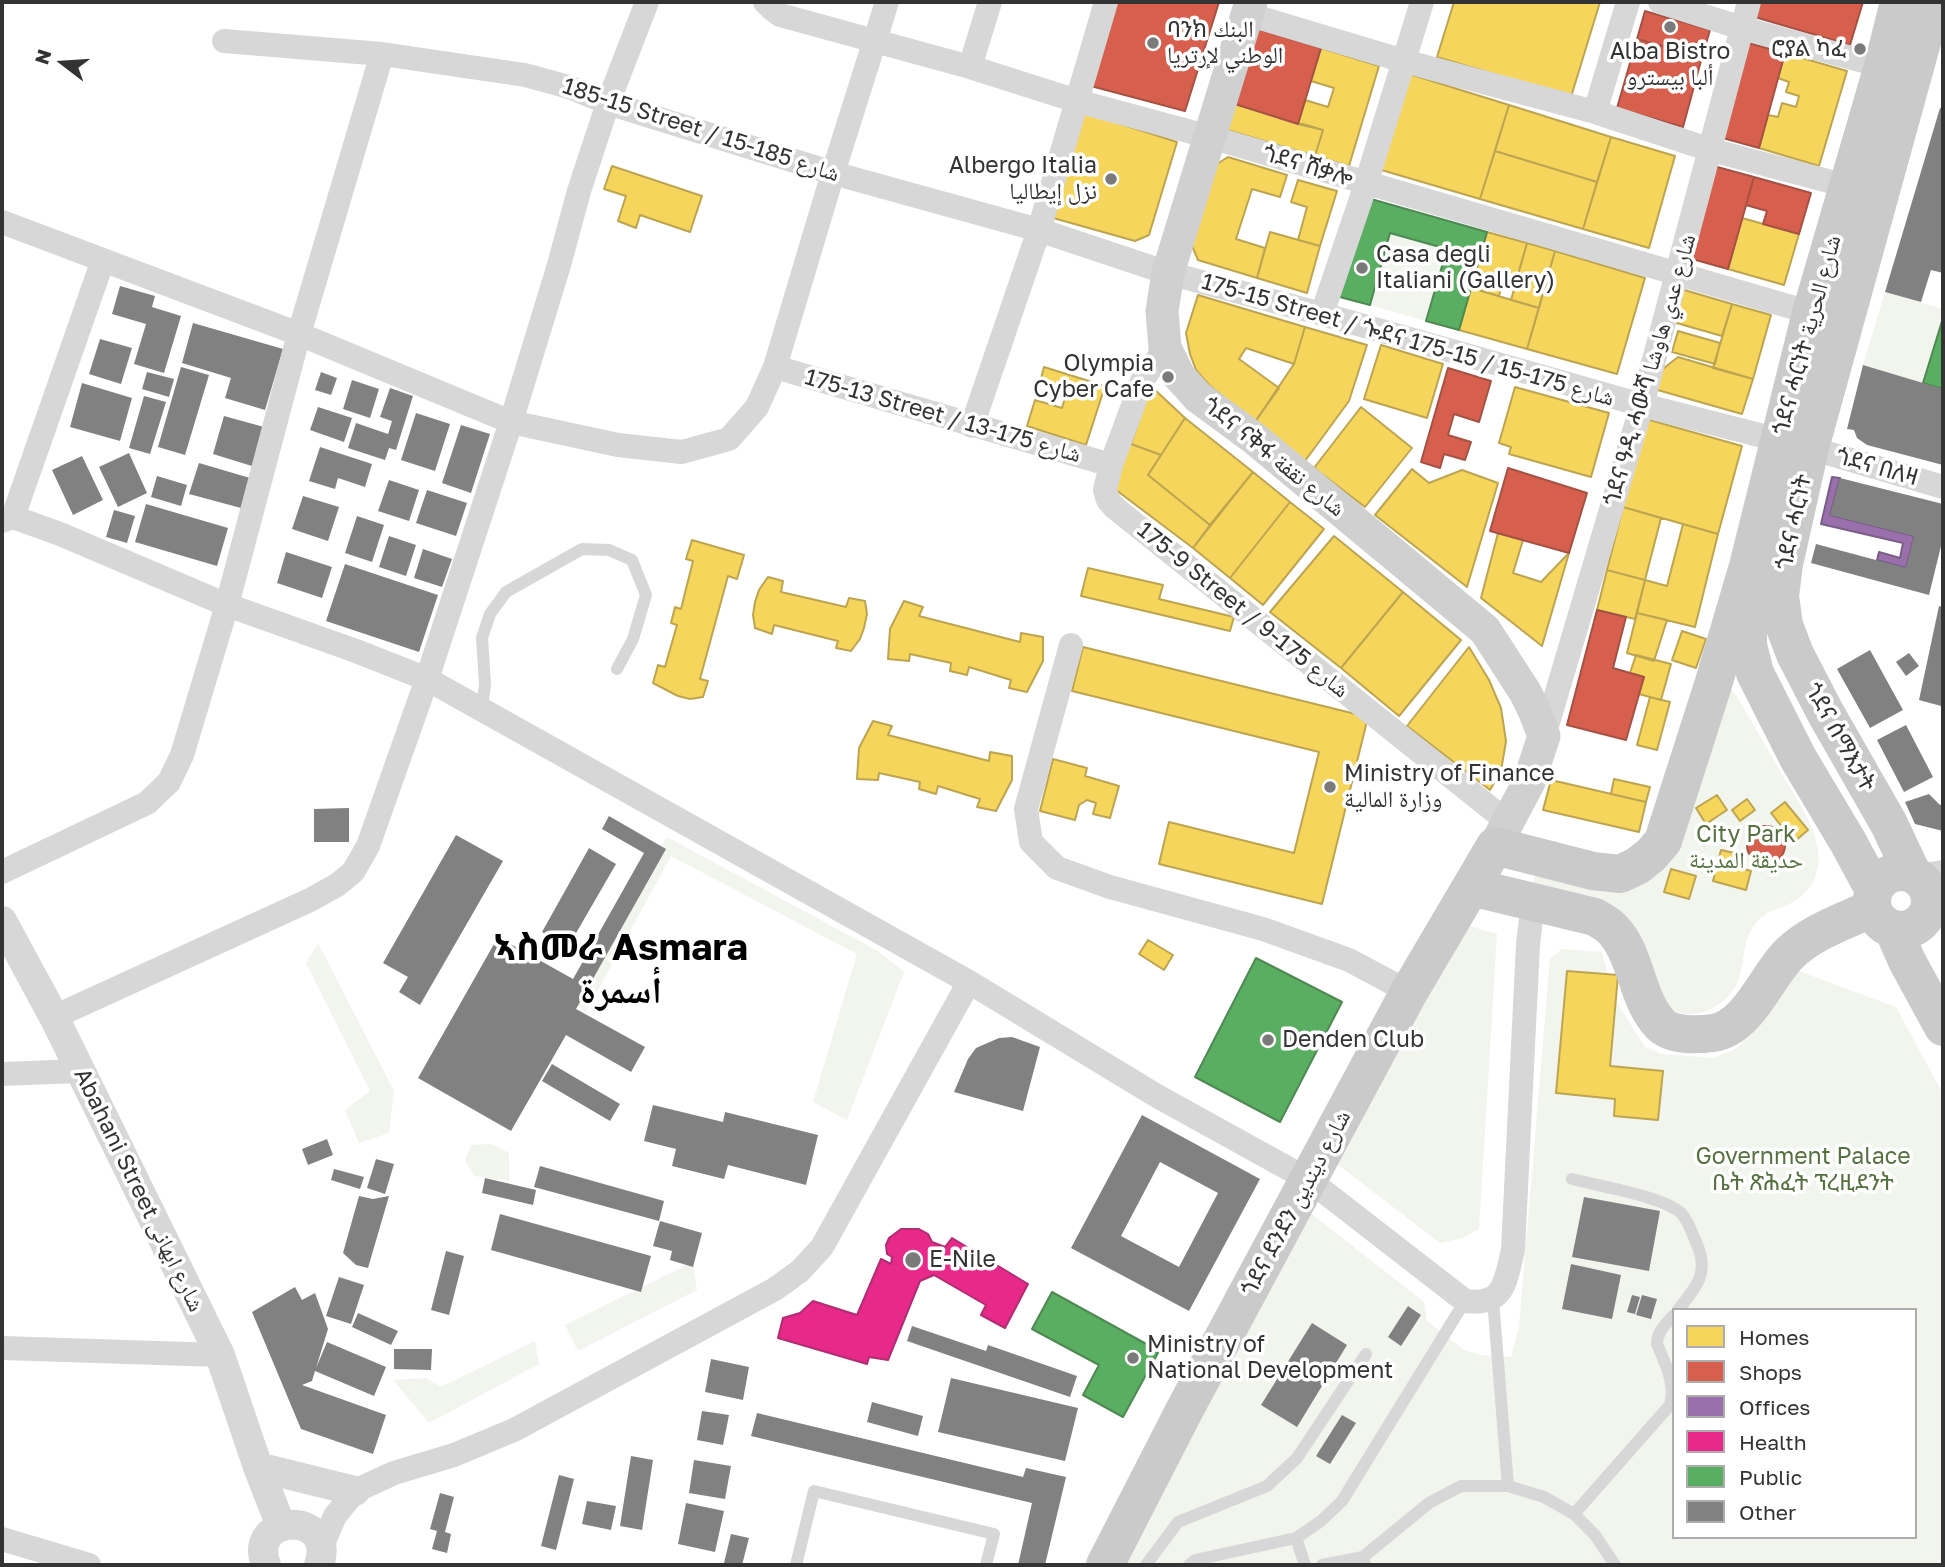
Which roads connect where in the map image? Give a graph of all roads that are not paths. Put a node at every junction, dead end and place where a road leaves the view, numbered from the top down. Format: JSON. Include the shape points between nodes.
{"nodes":[{"id":1,"x":647,"y":2,"type":"edge"},
{"id":2,"x":887,"y":2,"type":"edge"},
{"id":3,"x":990,"y":2,"type":"edge"},
{"id":4,"x":1105,"y":2,"type":"edge"},
{"id":5,"x":1422,"y":2,"type":"edge"},
{"id":6,"x":1628,"y":2,"type":"edge"},
{"id":7,"x":1660,"y":2,"type":"edge"},
{"id":8,"x":1749,"y":2,"type":"edge"},
{"id":9,"x":1899,"y":2,"type":"edge"},
{"id":10,"x":1933,"y":2,"type":"edge"},
{"id":11,"x":768,"y":6,"type":"edge"},
{"id":12,"x":1249,"y":8,"type":"edge"},
{"id":13,"x":1742,"y":28,"type":"junction"},
{"id":14,"x":224,"y":41,"type":"dead end"},
{"id":15,"x":875,"y":41,"type":"junction"},
{"id":16,"x":382,"y":54,"type":"junction"},
{"id":17,"x":1404,"y":61,"type":"junction"},
{"id":18,"x":970,"y":67,"type":"junction"},
{"id":19,"x":1898,"y":71,"type":"junction"},
{"id":20,"x":1077,"y":101,"type":"junction"},
{"id":21,"x":608,"y":103,"type":"junction"},
{"id":22,"x":1595,"y":112,"type":"junction"},
{"id":23,"x":1210,"y":137,"type":"junction"},
{"id":24,"x":1711,"y":150,"type":"junction"},
{"id":25,"x":833,"y":173,"type":"junction"},
{"id":26,"x":1366,"y":184,"type":"junction"},
{"id":27,"x":1863,"y":191,"type":"junction"},
{"id":28,"x":2,"y":222,"type":"edge"},
{"id":29,"x":1039,"y":230,"type":"junction"},
{"id":30,"x":103,"y":260,"type":"junction"},
{"id":31,"x":1168,"y":273,"type":"junction"},
{"id":32,"x":1677,"y":274,"type":"junction"},
{"id":33,"x":1322,"y":314,"type":"junction"},
{"id":34,"x":1828,"y":318,"type":"junction"},
{"id":35,"x":299,"y":334,"type":"junction"},
{"id":36,"x":1165,"y":348,"type":"junction"},
{"id":37,"x":775,"y":368,"type":"junction"},
{"id":38,"x":1642,"y":405,"type":"junction"},
{"id":39,"x":511,"y":422,"type":"junction"},
{"id":40,"x":972,"y":426,"type":"junction"},
{"id":41,"x":1794,"y":443,"type":"junction"},
{"id":42,"x":1111,"y":465,"type":"junction"},
{"id":43,"x":1943,"y":487,"type":"edge"},
{"id":44,"x":7,"y":519,"type":"edge"},
{"id":45,"x":1748,"y":566,"type":"junction"},
{"id":46,"x":1780,"y":596,"type":"joint"},
{"id":47,"x":227,"y":605,"type":"junction"},
{"id":48,"x":1071,"y":645,"type":"dead end"},
{"id":49,"x":1795,"y":654,"type":"junction"},
{"id":50,"x":617,"y":669,"type":"dead end"},
{"id":51,"x":1755,"y":673,"type":"junction"},
{"id":52,"x":428,"y":679,"type":"junction"},
{"id":53,"x":1713,"y":685,"type":"junction"},
{"id":54,"x":482,"y":709,"type":"junction"},
{"id":55,"x":1544,"y":736,"type":"junction"},
{"id":56,"x":1502,"y":834,"type":"junction"},
{"id":57,"x":2,"y":872,"type":"edge"},
{"id":58,"x":1471,"y":887,"type":"junction"},
{"id":59,"x":1916,"y":901,"type":"edge"},
{"id":60,"x":1533,"y":902,"type":"junction"},
{"id":61,"x":2,"y":921,"type":"edge"},
{"id":62,"x":969,"y":982,"type":"junction"},
{"id":63,"x":1409,"y":992,"type":"junction"},
{"id":64,"x":54,"y":1017,"type":"junction"},
{"id":65,"x":1943,"y":1027,"type":"edge"},
{"id":66,"x":80,"y":1071,"type":"junction"},
{"id":67,"x":2,"y":1074,"type":"edge"},
{"id":68,"x":1309,"y":1180,"type":"junction"},
{"id":69,"x":1572,"y":1180,"type":"dead end"},
{"id":70,"x":1493,"y":1300,"type":"junction"},
{"id":71,"x":1465,"y":1301,"type":"junction"},
{"id":72,"x":1680,"y":1308,"type":"edge"},
{"id":73,"x":1672,"y":1317,"type":"edge"},
{"id":74,"x":2,"y":1348,"type":"edge"},
{"id":75,"x":1366,"y":1354,"type":"dead end"},
{"id":76,"x":220,"y":1355,"type":"junction"},
{"id":77,"x":1672,"y":1389,"type":"edge"},
{"id":78,"x":1672,"y":1398,"type":"edge"},
{"id":79,"x":258,"y":1467,"type":"junction"},
{"id":80,"x":1508,"y":1486,"type":"junction"},
{"id":81,"x":355,"y":1491,"type":"junction"},
{"id":82,"x":1573,"y":1514,"type":"junction"},
{"id":83,"x":281,"y":1526,"type":"junction"},
{"id":84,"x":1296,"y":1538,"type":"junction"},
{"id":85,"x":12,"y":1549,"type":"edge"},
{"id":86,"x":320,"y":1557,"type":"edge"},
{"id":87,"x":263,"y":1560,"type":"edge"},
{"id":88,"x":1364,"y":1561,"type":"edge"},
{"id":89,"x":89,"y":1565,"type":"edge"},
{"id":90,"x":796,"y":1565,"type":"edge"},
{"id":91,"x":986,"y":1565,"type":"edge"},
{"id":92,"x":1105,"y":1565,"type":"edge"},
{"id":93,"x":1146,"y":1565,"type":"edge"},
{"id":94,"x":1189,"y":1565,"type":"edge"},
{"id":95,"x":1305,"y":1565,"type":"edge"},
{"id":96,"x":1322,"y":1565,"type":"edge"},
{"id":97,"x":1615,"y":1565,"type":"edge"}],
"edges":[{"from":1,"to":21,"type":"street"},
{"from":2,"to":15,"type":"street"},
{"from":3,"to":18,"type":"street"},
{"from":4,"to":20,"type":"street"},
{"from":5,"to":17,"type":"street"},
{"from":6,"to":22,"type":"street"},
{"from":7,"to":13,"type":"street"},
{"from":8,"to":13,"type":"street","name":"ጎደና ዓዲ ሓውሻ شارع عدي هاوشا"},
{"from":9,"to":19,"type":"main road","name":"ጎደና ሓርነት شارع الحرية"},
{"from":10,"to":19,"type":"main road","name":"ጎደና ሓርነት شارع الحرية"},
{"from":11,"to":15,"type":"street","name":"ጎደና ሸቃሎ","via":[[780,15]]},
{"from":12,"to":17,"type":"street"},
{"from":12,"to":23,"type":"main road","name":"ጎደና ናቅፋ شارع نقفة"},
{"from":13,"to":19,"type":"street"},
{"from":13,"to":24,"type":"street","name":"ጎደና ዓዲ ሓውሻ شارع عدي هاوشا"},
{"from":14,"to":16,"type":"street","name":"185-15 Street / شارع 185-15"},
{"from":15,"to":18,"type":"street","name":"ጎደና ሸቃሎ"},
{"from":15,"to":25,"type":"street"},
{"from":16,"to":21,"type":"street","name":"185-15 Street / شارع 185-15","via":[[525,75]]},
{"from":16,"to":35,"type":"street"},
{"from":17,"to":22,"type":"street"},
{"from":17,"to":26,"type":"street"},
{"from":18,"to":20,"type":"street","name":"ጎደና ሸቃሎ"},
{"from":19,"to":27,"type":"main road","name":"ጎደና ሓርነት شارع الحرية"},
{"from":20,"to":23,"type":"street","name":"ጎደና ሸቃሎ"},
{"from":20,"to":29,"type":"street"},
{"from":21,"to":25,"type":"street","name":"185-15 Street / شارع 185-15"},
{"from":21,"to":39,"type":"street"},
{"from":22,"to":24,"type":"street"},
{"from":23,"to":26,"type":"street","name":"ጎደና ሸቃሎ"},
{"from":23,"to":31,"type":"main road","name":"ጎደና ናቅፋ شارع نقفة"},
{"from":24,"to":27,"type":"street"},
{"from":24,"to":32,"type":"street","name":"ጎደና ዓዲ ሓውሻ شارع عدي هاوشا"},
{"from":25,"to":29,"type":"street","name":"185-15 Street / شارع 185-15"},
{"from":25,"to":37,"type":"street"},
{"from":26,"to":32,"type":"street","name":"ጎደና ሸቃሎ"},
{"from":26,"to":33,"type":"street"},
{"from":27,"to":34,"type":"main road","name":"ጎደና ሓርነት شارع الحرية"},
{"from":28,"to":30,"type":"street"},
{"from":29,"to":31,"type":"street","name":"185-15 Street / شارع 185-15"},
{"from":29,"to":40,"type":"street"},
{"from":30,"to":35,"type":"street"},
{"from":30,"to":44,"type":"street"},
{"from":31,"to":33,"type":"street","name":"175-15 Street / ጐደና 175-15 / شارع 175-15"},
{"from":31,"to":36,"type":"main road","name":"ጎደና ናቅፋ شارع نقفة","via":[[1162,312]]},
{"from":32,"to":34,"type":"street","name":"ጎደና ሸቃሎ"},
{"from":32,"to":38,"type":"street","name":"ጎደና ዓዲ ሓውሻ شارع عدي هاوشا"},
{"from":33,"to":38,"type":"street","name":"175-15 Street / ጐደና 175-15 / شارع 175-15"},
{"from":34,"to":41,"type":"main road","name":"ጎደና ሓርነት شارع الحرية"},
{"from":35,"to":39,"type":"street"},
{"from":35,"to":47,"type":"street"},
{"from":36,"to":42,"type":"street","name":"175-9 Street / شارع 175-9","via":[[1139,387]]},
{"from":36,"to":55,"type":"main road","name":"ጎደና ናቅፋ شارع نقفة","via":[[1179,376],[1198,397],[1485,630],[1525,692]]},
{"from":37,"to":39,"type":"street","via":[[758,407],[729,439],[682,452],[618,446]]},
{"from":37,"to":40,"type":"street","name":"175-13 Street / شارع 175-13"},
{"from":38,"to":41,"type":"street","name":"175-15 Street / ጐደና 175-15 / شارع 175-15"},
{"from":38,"to":55,"type":"street","name":"ጎደና ዓዲ ሓውሻ شارع عدي هاوشا"},
{"from":39,"to":52,"type":"street"},
{"from":40,"to":42,"type":"street","name":"175-13 Street / شارع 175-13"},
{"from":41,"to":43,"type":"street","name":"ጎደና በለዛ"},
{"from":41,"to":45,"type":"main road","name":"ጎደና ሓርነት شارع الحرية"},
{"from":41,"to":46,"type":"main road","name":"ጎደና ሓርነት"},
{"from":42,"to":56,"type":"street","name":"175-9 Street / شارع 175-9","via":[[1105,490],[1115,508]]},
{"from":44,"to":47,"type":"street","via":[[60,534]]},
{"from":45,"to":51,"type":"main road","name":"ጎደና ሓርነት شارع الحرية","via":[[1748,645]]},
{"from":45,"to":53,"type":"main road"},
{"from":46,"to":49,"type":"main road","name":"ጎደና ሰማእታት"},
{"from":47,"to":52,"type":"street"},
{"from":47,"to":57,"type":"street","via":[[183,755],[169,782],[147,803]]},
{"from":48,"to":63,"type":"street","via":[[1026,808],[1031,842],[1057,868],[1263,929],[1349,960]]},
{"from":49,"to":51,"type":"main road"},
{"from":49,"to":59,"type":"main road","name":"ጎደና ሰማእታት","via":[[1889,824]]},
{"from":50,"to":54,"type":"lane","via":[[633,639],[646,595],[632,560],[609,550],[582,549],[506,592],[490,614],[482,638]]},
{"from":51,"to":53,"type":"main road"},
{"from":51,"to":59,"type":"main road","name":"ጎደና ሰማእታት","via":[[1848,842]]},
{"from":52,"to":54,"type":"street"},
{"from":52,"to":64,"type":"street","via":[[369,846],[353,872],[310,900]]},
{"from":53,"to":56,"type":"main road","via":[[1662,841],[1637,866],[1620,874],[1593,871]]},
{"from":54,"to":62,"type":"street"},
{"from":55,"to":56,"type":"main road","via":[[1529,782]]},
{"from":56,"to":58,"type":"main road","name":"ጎደና ደንደን شارع ديندين"},
{"from":58,"to":60,"type":"main road"},
{"from":58,"to":63,"type":"main road","name":"ጎደና ደንደን شارع ديندين"},
{"from":59,"to":60,"type":"main road","via":[[1815,934],[1788,955],[1739,1020],[1718,1032],[1699,1035],[1662,1026],[1610,927],[1595,918]]},
{"from":59,"to":65,"type":"main road","name":"ጎደና ሰማእታት","via":[[1907,961]]},
{"from":60,"to":70,"type":"street","via":[[1513,1250],[1505,1283]]},
{"from":61,"to":64,"type":"street","name":"Abahani Street شارع ابهانى"},
{"from":62,"to":68,"type":"street","via":[[1157,1096]]},
{"from":62,"to":81,"type":"street","via":[[821,1247],[800,1271],[775,1289],[514,1430]]},
{"from":63,"to":68,"type":"main road","name":"ጎደና ደንደን شارع ديندين"},
{"from":64,"to":66,"type":"street","name":"Abahani Street شارع ابهانى"},
{"from":66,"to":67,"type":"street"},
{"from":66,"to":76,"type":"street","name":"Abahani Street شارع ابهانى"},
{"from":68,"to":71,"type":"street"},
{"from":68,"to":92,"type":"main road","name":"ጎደና ደንደን شارع ديندين"},
{"from":69,"to":72,"type":"lane","via":[[1649,1198],[1684,1216],[1700,1251],[1702,1270],[1698,1284]]},
{"from":70,"to":71,"type":"street"},
{"from":70,"to":80,"type":"lane"},
{"from":71,"to":84,"type":"lane","via":[[1342,1501]]},
{"from":73,"to":77,"type":"lane","via":[[1658,1332],[1657,1344]]},
{"from":74,"to":76,"type":"street"},
{"from":75,"to":93,"type":"lane","via":[[1297,1458],[1267,1486],[1178,1522]]},
{"from":76,"to":79,"type":"street","name":"Abahani Street شارع ابهانى"},
{"from":78,"to":82,"type":"lane"},
{"from":79,"to":81,"type":"street"},
{"from":79,"to":83,"type":"street","name":"Abahani Street شارع ابهانى"},
{"from":80,"to":82,"type":"lane","via":[[1544,1497]]},
{"from":80,"to":88,"type":"lane","via":[[1461,1486],[1429,1503]]},
{"from":81,"to":86,"type":"street","via":[[335,1516]]},
{"from":82,"to":97,"type":"lane","via":[[1595,1535]]},
{"from":83,"to":86,"type":"street","via":[[298,1524],[314,1532]]},
{"from":83,"to":87,"type":"street","via":[[269,1536]]},
{"from":84,"to":94,"type":"lane"},
{"from":84,"to":95,"type":"lane"},
{"from":85,"to":89,"type":"street"},
{"from":88,"to":96,"type":"lane"},
{"from":90,"to":91,"type":"lane","via":[[814,1492],[994,1534]]}]}
